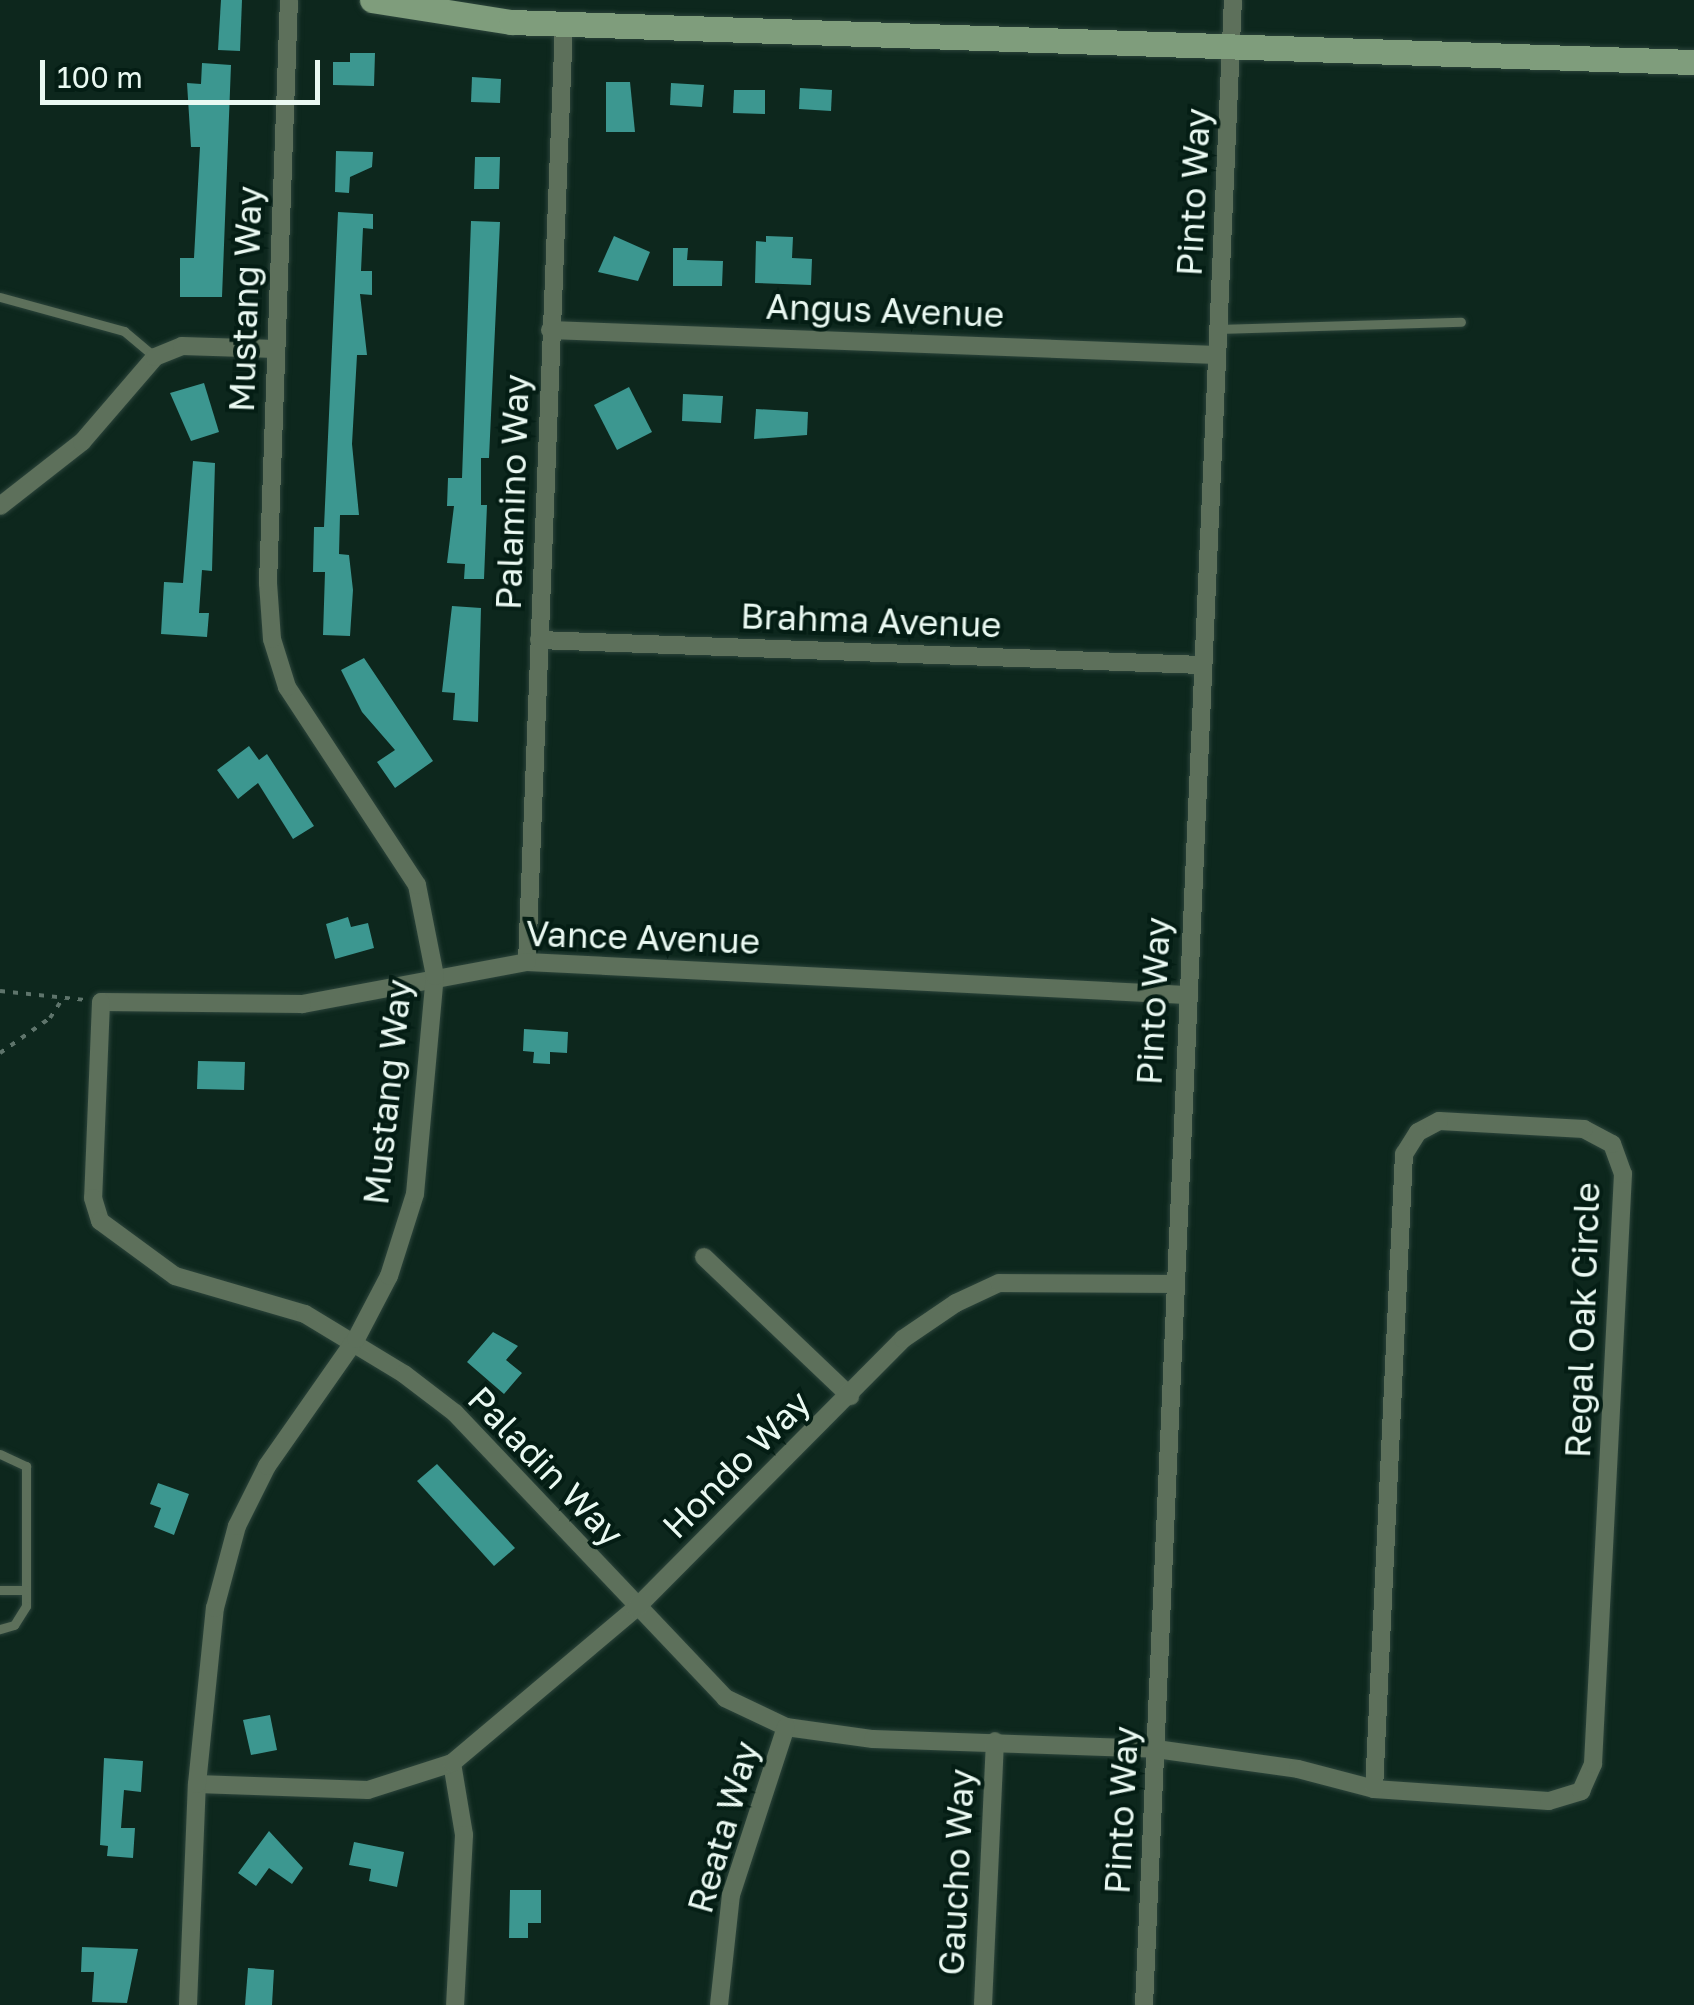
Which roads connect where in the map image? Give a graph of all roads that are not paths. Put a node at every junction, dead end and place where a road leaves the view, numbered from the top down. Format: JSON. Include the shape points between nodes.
{"nodes":[{"id":1,"x":289,"y":0,"type":"edge"},
{"id":2,"x":372,"y":0,"type":"edge"},
{"id":3,"x":1233,"y":0,"type":"edge"},
{"id":4,"x":564,"y":24,"type":"junction"},
{"id":5,"x":1232,"y":48,"type":"junction"},
{"id":6,"x":1694,"y":62,"type":"edge"},
{"id":7,"x":0,"y":297,"type":"edge"},
{"id":8,"x":1461,"y":322,"type":"dead end"},
{"id":9,"x":1218,"y":329,"type":"junction"},
{"id":10,"x":550,"y":330,"type":"junction"},
{"id":11,"x":276,"y":350,"type":"junction"},
{"id":12,"x":1217,"y":355,"type":"junction"},
{"id":13,"x":156,"y":357,"type":"junction"},
{"id":14,"x":0,"y":506,"type":"edge"},
{"id":15,"x":539,"y":640,"type":"junction"},
{"id":16,"x":1201,"y":665,"type":"junction"},
{"id":17,"x":527,"y":962,"type":"junction"},
{"id":18,"x":435,"y":976,"type":"junction"},
{"id":19,"x":1186,"y":994,"type":"junction"},
{"id":20,"x":101,"y":1002,"type":"joint"},
{"id":21,"x":704,"y":1256,"type":"dead end"},
{"id":22,"x":1174,"y":1284,"type":"junction"},
{"id":23,"x":356,"y":1339,"type":"junction"},
{"id":24,"x":850,"y":1396,"type":"junction"},
{"id":25,"x":0,"y":1454,"type":"edge"},
{"id":26,"x":0,"y":1590,"type":"edge"},
{"id":27,"x":26,"y":1590,"type":"junction"},
{"id":28,"x":636,"y":1608,"type":"junction"},
{"id":29,"x":0,"y":1629,"type":"edge"},
{"id":30,"x":786,"y":1727,"type":"junction"},
{"id":31,"x":995,"y":1741,"type":"junction"},
{"id":32,"x":1156,"y":1749,"type":"junction"},
{"id":33,"x":452,"y":1764,"type":"junction"},
{"id":34,"x":197,"y":1784,"type":"junction"},
{"id":35,"x":1374,"y":1789,"type":"junction"},
{"id":36,"x":188,"y":2005,"type":"edge"},
{"id":37,"x":456,"y":2005,"type":"edge"},
{"id":38,"x":719,"y":2005,"type":"edge"},
{"id":39,"x":982,"y":2005,"type":"edge"},
{"id":40,"x":1144,"y":2005,"type":"edge"}],
"edges":[{"from":1,"to":11,"type":"street","name":"Mustang Way"},
{"from":2,"to":4,"type":"street","via":[[430,14]]},
{"from":3,"to":5,"type":"street","name":"Pinto Way"},
{"from":4,"to":5,"type":"street"},
{"from":4,"to":10,"type":"street","name":"Palamino Way"},
{"from":5,"to":6,"type":"street"},
{"from":5,"to":9,"type":"street","name":"Pinto Way"},
{"from":7,"to":13,"type":"lane","via":[[124,331]]},
{"from":8,"to":9,"type":"lane"},
{"from":9,"to":12,"type":"street","name":"Pinto Way"},
{"from":10,"to":12,"type":"street","name":"Angus Avenue"},
{"from":10,"to":15,"type":"street","name":"Palamino Way"},
{"from":11,"to":13,"type":"street","via":[[182,346]]},
{"from":11,"to":18,"type":"street","name":"Mustang Way","via":[[272,640],[287,687],[416,886]]},
{"from":12,"to":16,"type":"street","name":"Pinto Way"},
{"from":13,"to":14,"type":"street","via":[[82,442]]},
{"from":15,"to":16,"type":"street","name":"Brahma Avenue"},
{"from":15,"to":17,"type":"street","name":"Palamino Way"},
{"from":16,"to":19,"type":"street","name":"Pinto Way"},
{"from":17,"to":18,"type":"street","name":"Vance Avenue"},
{"from":17,"to":19,"type":"street","name":"Vance Avenue"},
{"from":18,"to":20,"type":"street","name":"Vance Avenue","via":[[361,997],[302,1004]]},
{"from":18,"to":23,"type":"street","name":"Mustang Way","via":[[415,1194],[389,1276]]},
{"from":19,"to":22,"type":"street","name":"Pinto Way"},
{"from":20,"to":23,"type":"street","name":"Paladin Way","via":[[92,1127],[100,1222],[175,1276],[305,1314]]},
{"from":21,"to":24,"type":"street"},
{"from":22,"to":24,"type":"street","name":"Hondo Way","via":[[999,1283],[903,1339]]},
{"from":22,"to":32,"type":"street","name":"Pinto Way"},
{"from":23,"to":28,"type":"street","name":"Paladin Way","via":[[454,1413]]},
{"from":23,"to":34,"type":"street","name":"Mustang Way","via":[[267,1466],[237,1526],[215,1608]]},
{"from":24,"to":28,"type":"street","name":"Hondo Way"},
{"from":25,"to":27,"type":"lane","via":[[26,1466]]},
{"from":26,"to":27,"type":"lane"},
{"from":27,"to":29,"type":"lane","via":[[26,1606],[14,1625]]},
{"from":28,"to":30,"type":"street","name":"Paladin Way","via":[[725,1698]]},
{"from":28,"to":33,"type":"street","name":"Hondo Way"},
{"from":30,"to":31,"type":"street","name":"Paladin Way","via":[[873,1739]]},
{"from":30,"to":38,"type":"street","name":"Reata Way","via":[[731,1895]]},
{"from":31,"to":32,"type":"street","name":"Paladin Way"},
{"from":31,"to":39,"type":"street","name":"Gaucho Way"},
{"from":32,"to":35,"type":"street","name":"Regal Oak Circle","via":[[1298,1769]]},
{"from":32,"to":40,"type":"street","name":"Pinto Way"},
{"from":33,"to":34,"type":"street","name":"Hondo Way","via":[[368,1790]]},
{"from":33,"to":37,"type":"street","via":[[464,1835]]},
{"from":34,"to":36,"type":"street","name":"Mustang Way"},
{"from":35,"to":35,"type":"street","name":"Regal Oak Circle","via":[[1549,1800],[1581,1791],[1593,1764],[1623,1174],[1612,1144],[1584,1130],[1439,1121],[1418,1132],[1404,1154]]}]}
